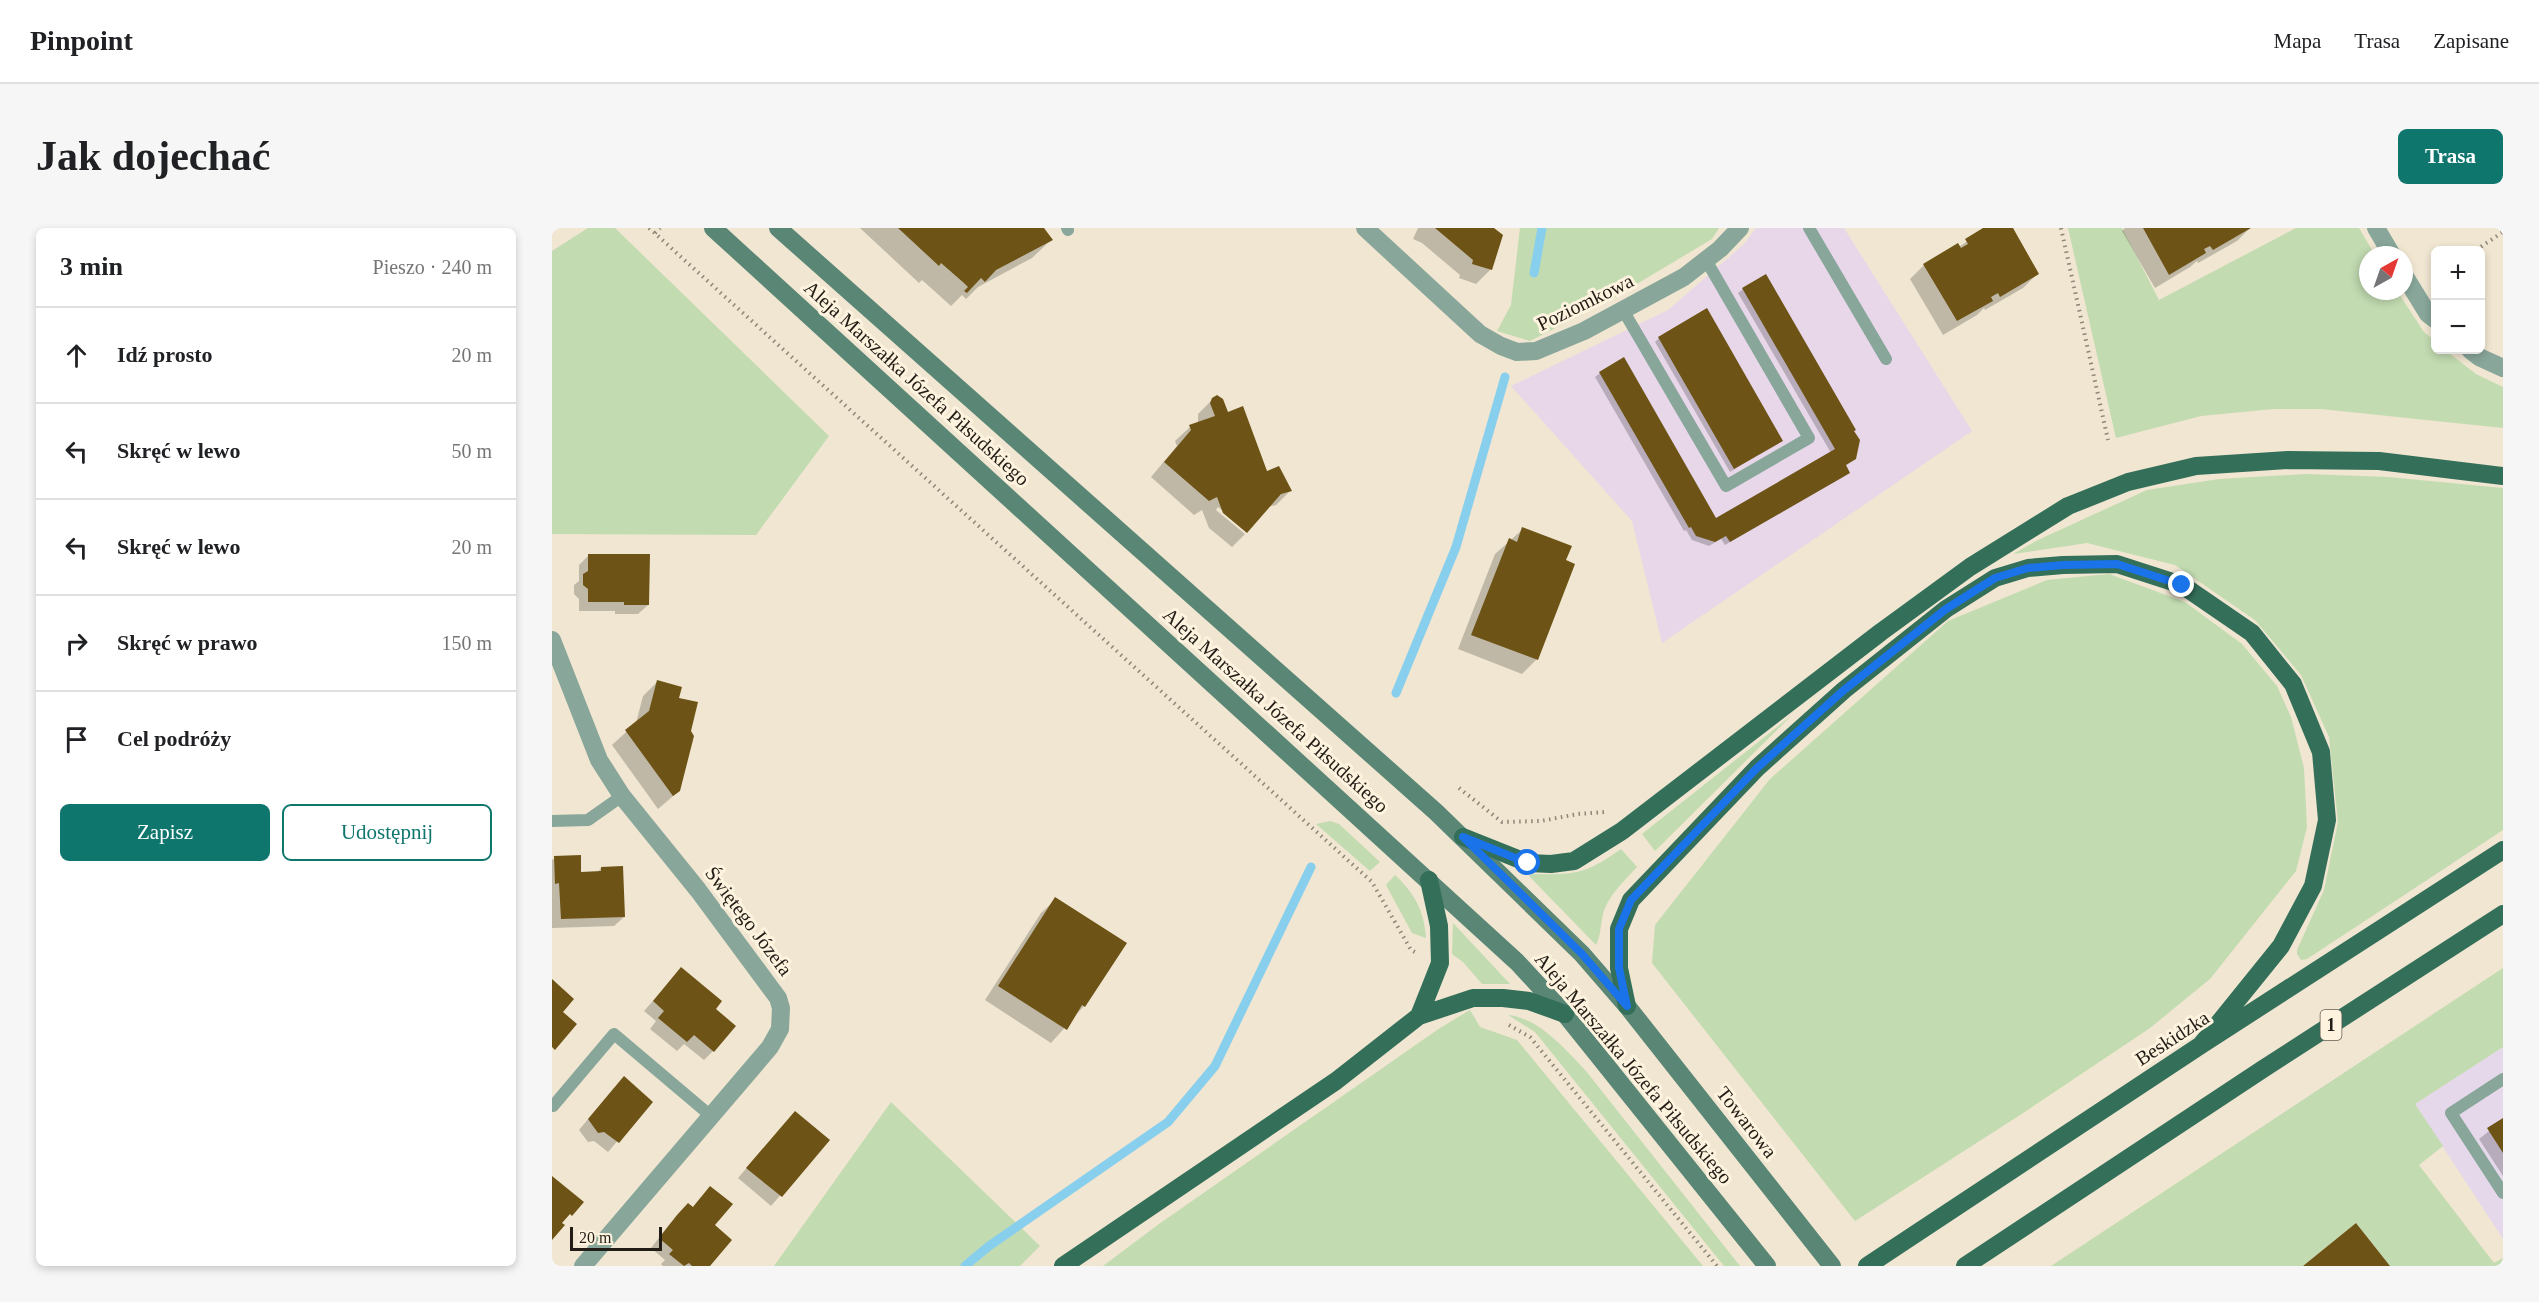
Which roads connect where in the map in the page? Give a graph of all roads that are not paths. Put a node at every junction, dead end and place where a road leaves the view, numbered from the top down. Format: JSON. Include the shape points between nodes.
{"nodes":[{"id":1,"x":712,"y":228,"type":"edge"},
{"id":2,"x":778,"y":228,"type":"edge"},
{"id":3,"x":1365,"y":228,"type":"edge"},
{"id":4,"x":1740,"y":228,"type":"edge"},
{"id":5,"x":1809,"y":228,"type":"edge"},
{"id":6,"x":2376,"y":228,"type":"edge"},
{"id":7,"x":2387,"y":246,"type":"edge"},
{"id":8,"x":1706,"y":260,"type":"junction"},
{"id":9,"x":2413,"y":290,"type":"edge"},
{"id":10,"x":1623,"y":310,"type":"junction"},
{"id":11,"x":2431,"y":316,"type":"edge"},
{"id":12,"x":2475,"y":354,"type":"edge"},
{"id":13,"x":1886,"y":359,"type":"dead end"},
{"id":14,"x":2503,"y":368,"type":"edge"},
{"id":15,"x":2503,"y":476,"type":"edge"},
{"id":16,"x":552,"y":640,"type":"edge"},
{"id":17,"x":622,"y":796,"type":"junction"},
{"id":18,"x":552,"y":821,"type":"edge"},
{"id":19,"x":1463,"y":837,"type":"junction"},
{"id":20,"x":2503,"y":850,"type":"edge"},
{"id":21,"x":1429,"y":880,"type":"junction"},
{"id":22,"x":2503,"y":914,"type":"edge"},
{"id":23,"x":1627,"y":1006,"type":"junction"},
{"id":24,"x":1565,"y":1014,"type":"junction"},
{"id":25,"x":1419,"y":1016,"type":"junction"},
{"id":26,"x":2201,"y":1045,"type":"junction"},
{"id":27,"x":2503,"y":1079,"type":"edge"},
{"id":28,"x":553,"y":1106,"type":"edge"},
{"id":29,"x":711,"y":1116,"type":"junction"},
{"id":30,"x":2503,"y":1192,"type":"edge"},
{"id":31,"x":583,"y":1266,"type":"edge"},
{"id":32,"x":1063,"y":1266,"type":"edge"},
{"id":33,"x":1767,"y":1266,"type":"edge"},
{"id":34,"x":1832,"y":1266,"type":"edge"},
{"id":35,"x":1867,"y":1266,"type":"edge"},
{"id":36,"x":1965,"y":1266,"type":"edge"}],
"edges":[{"from":1,"to":21,"type":"main road","name":"Aleja Marszałka Józefa Piłsudskiego"},
{"from":2,"to":19,"type":"main road","name":"Aleja Marszałka Józefa Piłsudskiego"},
{"from":3,"to":10,"type":"street","name":"Poziomkowa","via":[[1480,334],[1517,352],[1536,351]]},
{"from":4,"to":8,"type":"street","name":"Poziomkowa"},
{"from":5,"to":13,"type":"lane"},
{"from":6,"to":7,"type":"street"},
{"from":8,"to":10,"type":"street","name":"Poziomkowa","via":[[1684,277]]},
{"from":8,"to":10,"type":"lane","via":[[1809,438],[1726,486]]},
{"from":9,"to":11,"type":"street"},
{"from":12,"to":14,"type":"street"},
{"from":15,"to":19,"type":"main road","via":[[2379,461],[2288,460],[2196,466],[2128,482],[2068,506],[1970,567],[1622,831],[1574,861],[1528,863]]},
{"from":16,"to":17,"type":"street","name":"Świętego Józefa","via":[[599,760]]},
{"from":17,"to":18,"type":"lane","via":[[588,820]]},
{"from":17,"to":29,"type":"street","name":"Świętego Józefa","via":[[772,988],[781,1008],[776,1038]]},
{"from":19,"to":23,"type":"main road","name":"Aleja Marszałka Józefa Piłsudskiego","via":[[1582,954]]},
{"from":20,"to":26,"type":"main road","name":"Beskidzka"},
{"from":21,"to":24,"type":"main road","name":"Aleja Marszałka Józefa Piłsudskiego","via":[[1517,962]]},
{"from":21,"to":25,"type":"main road","via":[[1439,926],[1440,963]]},
{"from":22,"to":36,"type":"main road","number":"1"},
{"from":23,"to":26,"type":"main road","via":[[1619,968],[1619,929],[1631,900],[1757,768],[1863,675],[1946,609],[1995,578],[2028,568],[2117,564],[2182,585],[2252,633],[2293,684],[2321,752],[2327,820],[2313,886],[2281,946]]},
{"from":23,"to":34,"type":"main road","name":"Towarowa"},
{"from":24,"to":25,"type":"main road","via":[[1529,1001],[1473,998]]},
{"from":24,"to":33,"type":"main road","name":"Aleja Marszałka Józefa Piłsudskiego"},
{"from":25,"to":32,"type":"main road","via":[[1336,1081]]},
{"from":26,"to":35,"type":"main road","name":"Beskidzka"},
{"from":27,"to":30,"type":"lane","via":[[2451,1113]]},
{"from":28,"to":29,"type":"lane","via":[[614,1034]]},
{"from":29,"to":31,"type":"street","name":"Świętego Józefa"}]}
